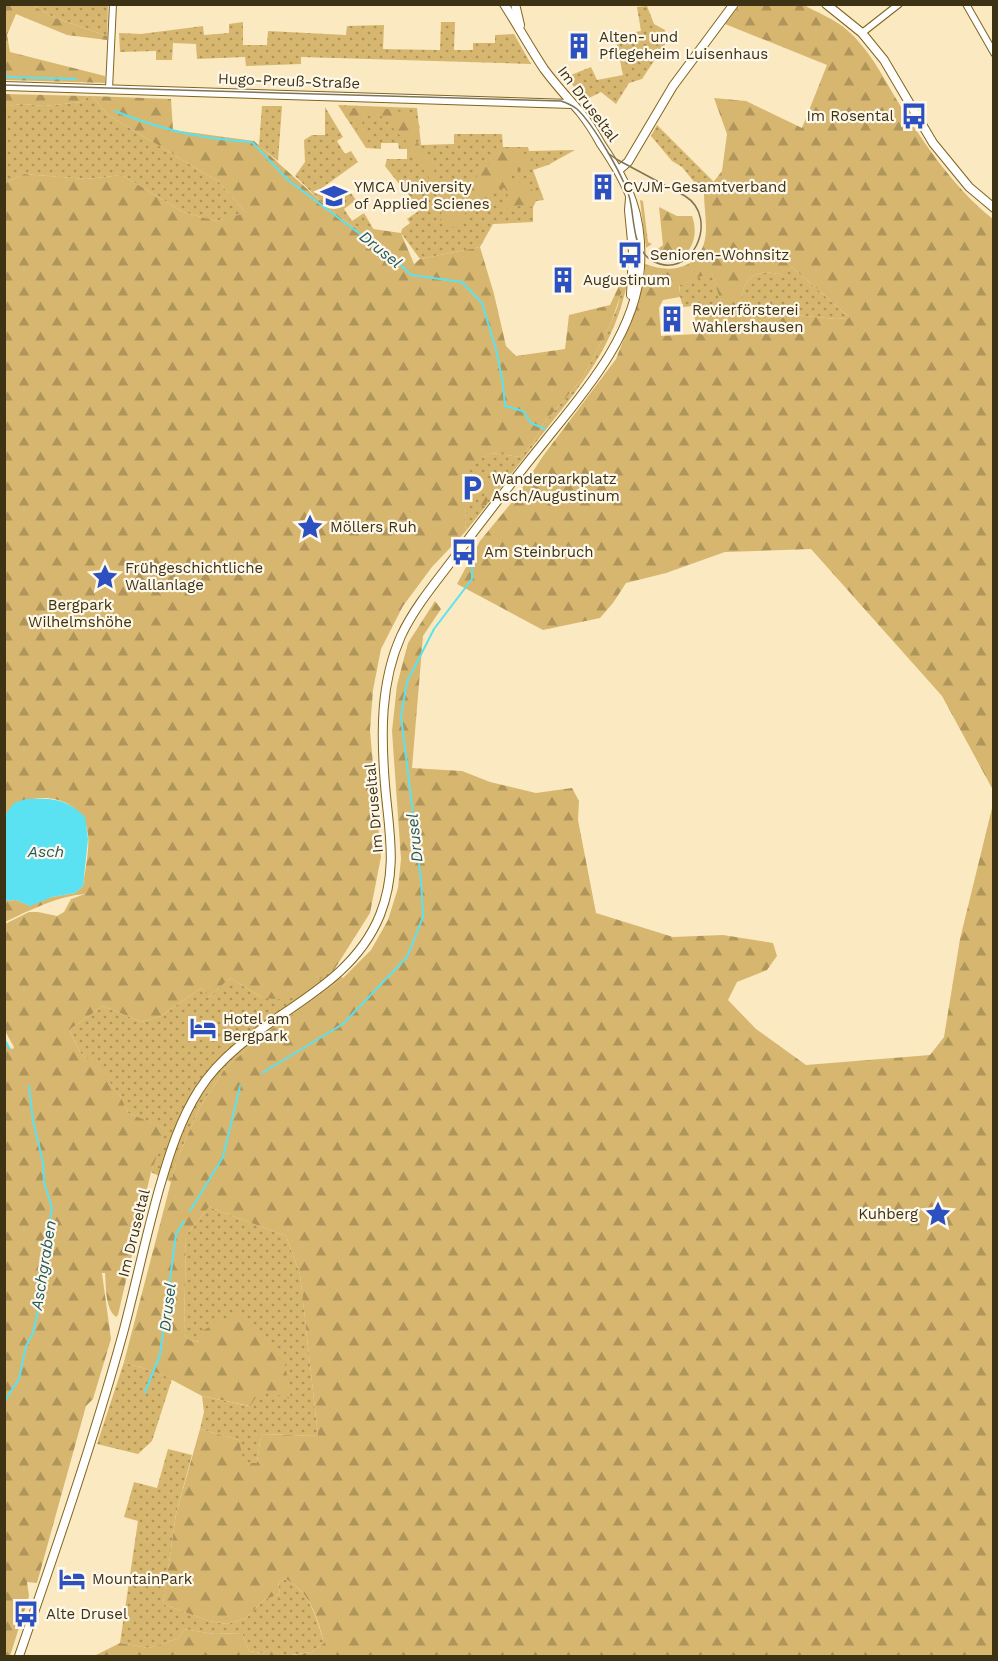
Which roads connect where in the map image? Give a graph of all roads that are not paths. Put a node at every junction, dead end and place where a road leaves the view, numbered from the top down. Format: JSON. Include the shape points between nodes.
{"nodes":[{"id":1,"x":112,"y":4,"type":"edge"},
{"id":2,"x":504,"y":4,"type":"edge"},
{"id":3,"x":734,"y":4,"type":"edge"},
{"id":4,"x":826,"y":4,"type":"edge"},
{"id":5,"x":899,"y":4,"type":"edge"},
{"id":6,"x":966,"y":4,"type":"edge"},
{"id":7,"x":515,"y":5,"type":"edge"},
{"id":8,"x":522,"y":31,"type":"junction"},
{"id":9,"x":862,"y":33,"type":"junction"},
{"id":10,"x":993,"y":53,"type":"edge"},
{"id":11,"x":4,"y":86,"type":"edge"},
{"id":12,"x":110,"y":89,"type":"junction"},
{"id":13,"x":572,"y":104,"type":"junction"},
{"id":14,"x":620,"y":170,"type":"junction"},
{"id":15,"x":993,"y":208,"type":"edge"},
{"id":16,"x":19,"y":1656,"type":"edge"}],
"edges":[{"from":1,"to":12,"type":"street"},
{"from":2,"to":8,"type":"main road","name":"Im Druseltal"},
{"from":3,"to":14,"type":"main road","via":[[673,86]]},
{"from":4,"to":9,"type":"main road"},
{"from":5,"to":9,"type":"street"},
{"from":6,"to":10,"type":"street"},
{"from":7,"to":8,"type":"main road","name":"Im Druseltal"},
{"from":8,"to":13,"type":"main road","name":"Im Druseltal","via":[[543,67]]},
{"from":9,"to":15,"type":"main road","via":[[884,60],[933,143],[969,187]]},
{"from":11,"to":12,"type":"main road","name":"Hugo-Preuß-Straße"},
{"from":12,"to":13,"type":"main road","name":"Hugo-Preuß-Straße"},
{"from":13,"to":14,"type":"main road","name":"Im Druseltal"},
{"from":14,"to":16,"type":"main road","name":"Im Druseltal","via":[[638,222],[638,284],[627,317],[590,384],[471,535],[403,633],[392,659],[385,694],[382,730],[392,848],[390,880],[379,917],[363,945],[338,975],[243,1042],[213,1071],[180,1125],[151,1218],[92,1443]]}]}
